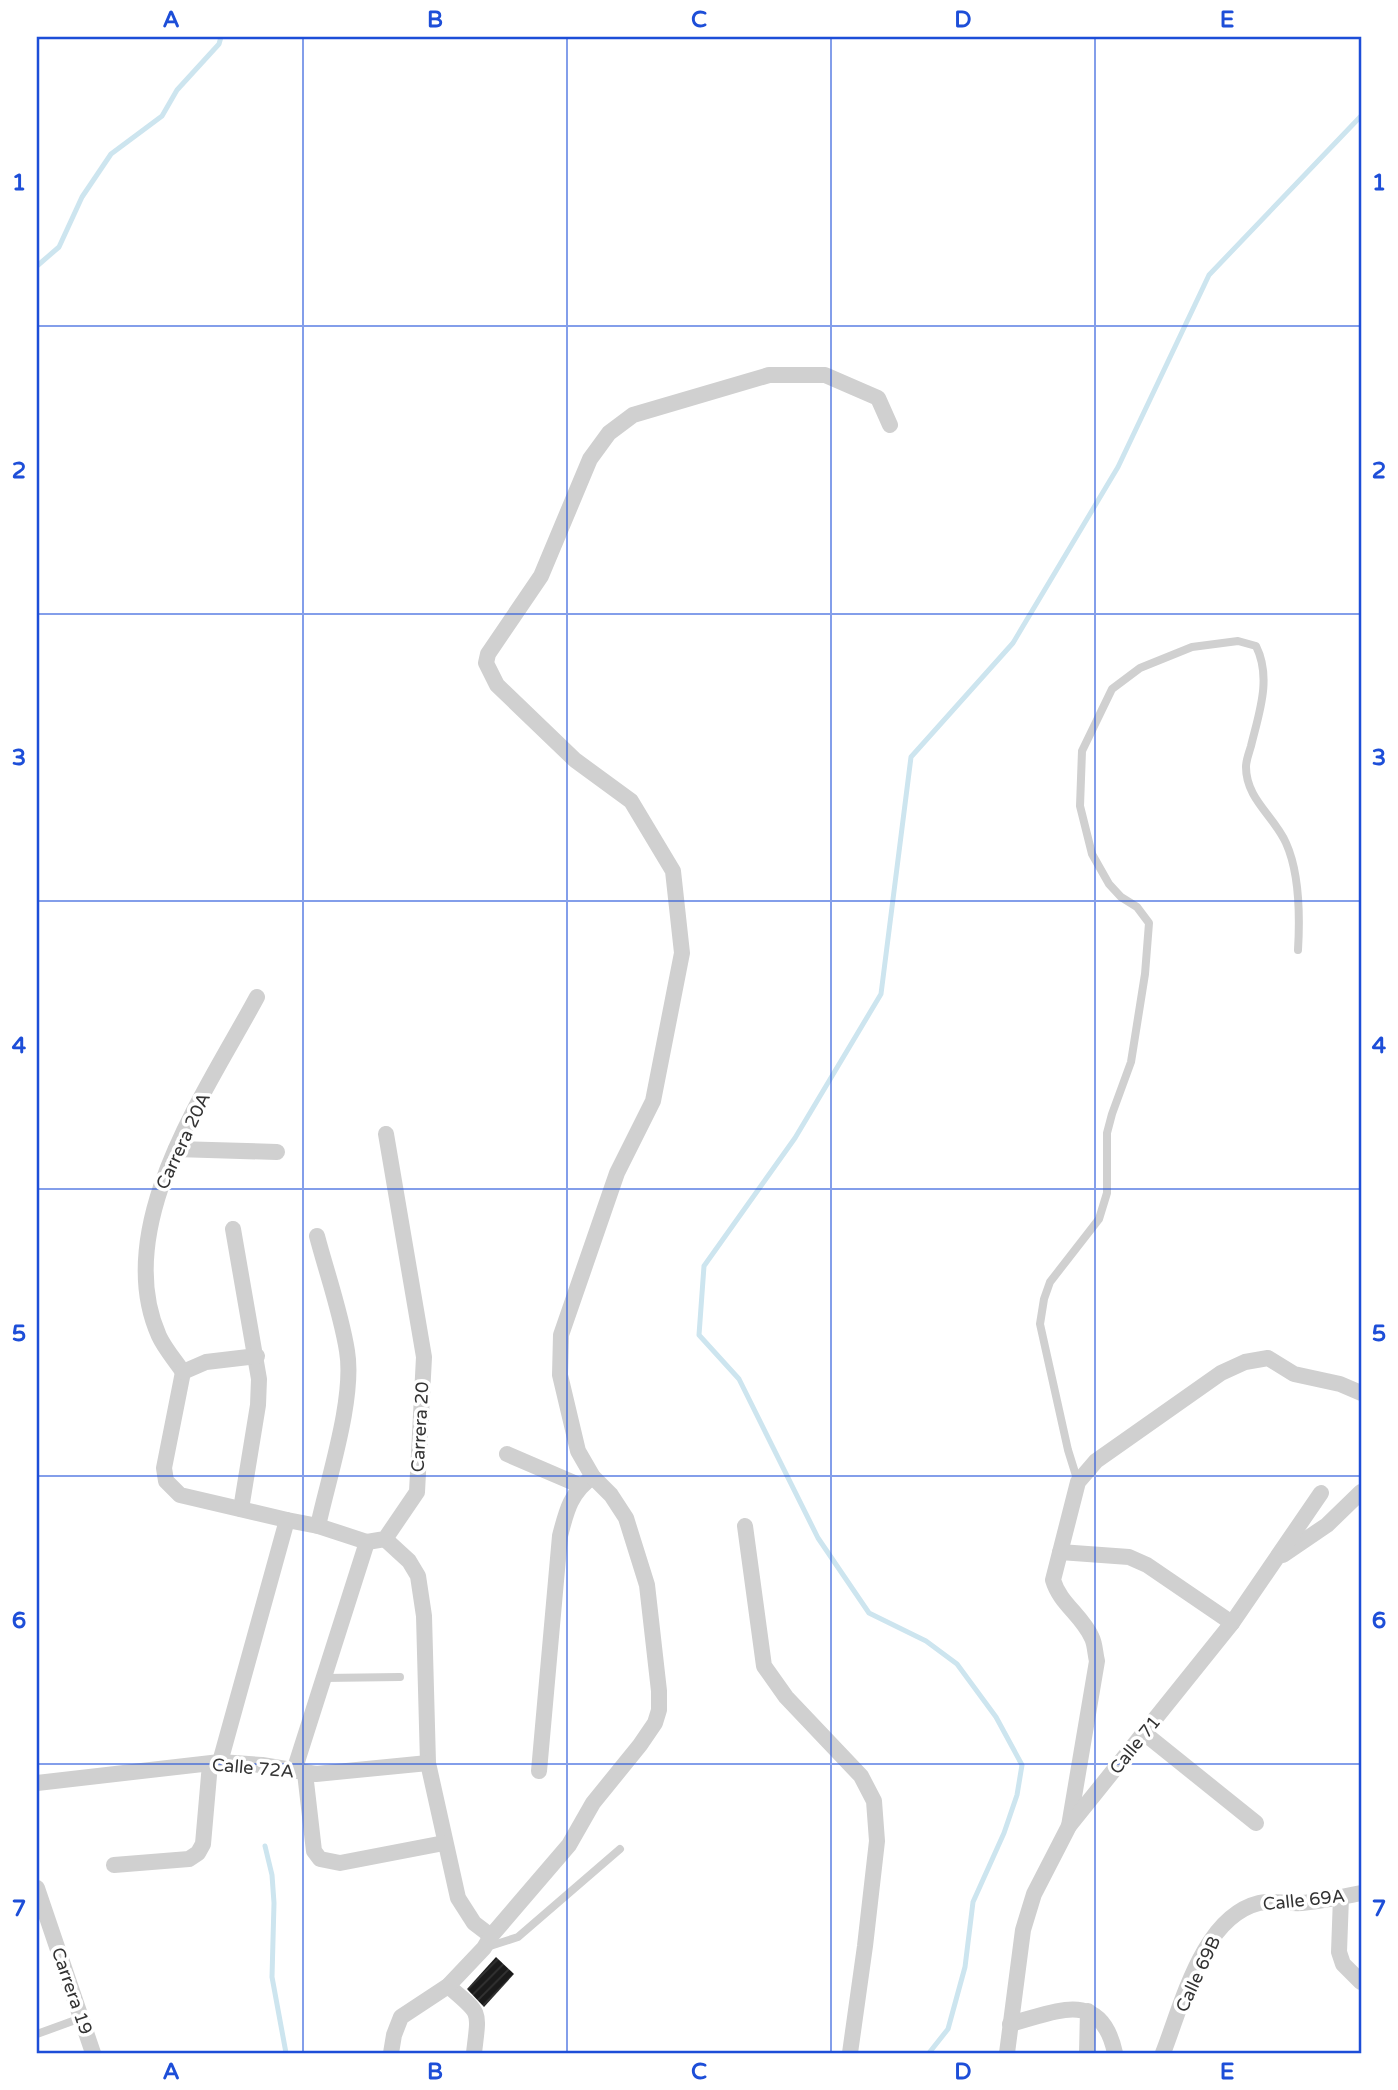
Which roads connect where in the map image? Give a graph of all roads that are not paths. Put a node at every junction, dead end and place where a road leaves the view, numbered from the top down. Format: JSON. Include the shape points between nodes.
{"nodes":[{"id":1,"x":890,"y":425,"type":"dead end"},
{"id":2,"x":1298,"y":950,"type":"dead end"},
{"id":3,"x":257,"y":997,"type":"dead end"},
{"id":4,"x":387,"y":1134,"type":"dead end"},
{"id":5,"x":176,"y":1149,"type":"junction"},
{"id":6,"x":277,"y":1152,"type":"dead end"},
{"id":7,"x":233,"y":1229,"type":"dead end"},
{"id":8,"x":317,"y":1236,"type":"dead end"},
{"id":9,"x":257,"y":1356,"type":"junction"},
{"id":10,"x":183,"y":1372,"type":"junction"},
{"id":11,"x":1361,"y":1393,"type":"edge"},
{"id":12,"x":507,"y":1454,"type":"dead end"},
{"id":13,"x":586,"y":1481,"type":"junction"},
{"id":14,"x":1079,"y":1482,"type":"junction"},
{"id":15,"x":1361,"y":1492,"type":"edge"},
{"id":16,"x":1321,"y":1493,"type":"dead end"},
{"id":17,"x":241,"y":1509,"type":"junction"},
{"id":18,"x":287,"y":1520,"type":"junction"},
{"id":19,"x":317,"y":1526,"type":"junction"},
{"id":20,"x":745,"y":1526,"type":"dead end"},
{"id":21,"x":385,"y":1539,"type":"junction"},
{"id":22,"x":367,"y":1542,"type":"junction"},
{"id":23,"x":1060,"y":1552,"type":"junction"},
{"id":24,"x":1275,"y":1560,"type":"junction"},
{"id":25,"x":1232,"y":1623,"type":"junction"},
{"id":26,"x":400,"y":1677,"type":"dead end"},
{"id":27,"x":324,"y":1678,"type":"junction"},
{"id":28,"x":1144,"y":1733,"type":"junction"},
{"id":29,"x":215,"y":1763,"type":"junction"},
{"id":30,"x":428,"y":1763,"type":"junction"},
{"id":31,"x":539,"y":1771,"type":"dead end"},
{"id":32,"x":299,"y":1772,"type":"junction"},
{"id":33,"x":37,"y":1783,"type":"edge"},
{"id":34,"x":1256,"y":1823,"type":"dead end"},
{"id":35,"x":1069,"y":1826,"type":"junction"},
{"id":36,"x":444,"y":1843,"type":"junction"},
{"id":37,"x":620,"y":1849,"type":"dead end"},
{"id":38,"x":114,"y":1866,"type":"dead end"},
{"id":39,"x":37,"y":1888,"type":"edge"},
{"id":40,"x":1361,"y":1893,"type":"edge"},
{"id":41,"x":1341,"y":1897,"type":"junction"},
{"id":42,"x":1248,"y":1907,"type":"joint"},
{"id":43,"x":42,"y":1922,"type":"edge"},
{"id":44,"x":488,"y":1942,"type":"junction"},
{"id":45,"x":1361,"y":1982,"type":"edge"},
{"id":46,"x":448,"y":1986,"type":"junction"},
{"id":47,"x":1088,"y":2011,"type":"junction"},
{"id":48,"x":81,"y":2018,"type":"junction"},
{"id":49,"x":1010,"y":2024,"type":"junction"},
{"id":50,"x":37,"y":2034,"type":"edge"},
{"id":51,"x":93,"y":2053,"type":"edge"},
{"id":52,"x":391,"y":2053,"type":"edge"},
{"id":53,"x":474,"y":2053,"type":"edge"},
{"id":54,"x":850,"y":2053,"type":"edge"},
{"id":55,"x":1007,"y":2053,"type":"edge"},
{"id":56,"x":1087,"y":2053,"type":"edge"},
{"id":57,"x":1115,"y":2053,"type":"edge"},
{"id":58,"x":1163,"y":2053,"type":"edge"}],
"edges":[{"from":1,"to":13,"type":"street","via":[[878,398],[825,375],[769,375],[633,415],[609,433],[590,459],[541,576],[488,654],[486,663],[497,685],[575,760],[631,800],[673,871],[682,953],[653,1101],[617,1174],[561,1335],[560,1375]]},
{"from":2,"to":14,"type":"lane","via":[[1297,901],[1286,842],[1258,806],[1246,766],[1264,688],[1263,659],[1256,646],[1238,641],[1192,647],[1140,668],[1112,688],[1082,751],[1080,769],[1080,806],[1093,854],[1109,884],[1149,923],[1131,1062],[1107,1133],[1107,1193],[1088,1237],[1050,1282],[1040,1324]]},
{"from":3,"to":5,"type":"street","name":"Carrera 20A"},
{"from":4,"to":21,"type":"street","name":"Carrera 20","via":[[424,1357],[417,1492]]},
{"from":5,"to":6,"type":"street"},
{"from":5,"to":10,"type":"street","name":"Carrera 20A","via":[[149,1228],[145,1266],[150,1313],[160,1339]]},
{"from":7,"to":9,"type":"street"},
{"from":8,"to":19,"type":"street","via":[[348,1352],[349,1374]]},
{"from":9,"to":10,"type":"street","via":[[206,1362]]},
{"from":9,"to":17,"type":"street","via":[[258,1405]]},
{"from":10,"to":17,"type":"street","via":[[164,1468],[166,1481],[180,1495]]},
{"from":11,"to":14,"type":"street","via":[[1293,1374],[1268,1358],[1245,1362],[1221,1373],[1096,1461]]},
{"from":12,"to":13,"type":"street"},
{"from":13,"to":31,"type":"street","via":[[565,1516],[560,1536]]},
{"from":13,"to":44,"type":"street","via":[[611,1495],[626,1518],[646,1585],[659,1710],[655,1723],[593,1803],[569,1845]]},
{"from":14,"to":23,"type":"street"},
{"from":15,"to":24,"type":"street","via":[[1326,1525]]},
{"from":16,"to":24,"type":"street","name":"Calle 71"},
{"from":17,"to":18,"type":"street"},
{"from":18,"to":19,"type":"street"},
{"from":18,"to":29,"type":"street"},
{"from":19,"to":22,"type":"street"},
{"from":20,"to":54,"type":"street","via":[[764,1666],[786,1697],[861,1776],[874,1801],[877,1841]]},
{"from":21,"to":22,"type":"street"},
{"from":21,"to":30,"type":"street","via":[[418,1576],[424,1616]]},
{"from":22,"to":27,"type":"street"},
{"from":23,"to":25,"type":"street","via":[[1138,1561]]},
{"from":23,"to":35,"type":"street","via":[[1053,1580],[1057,1594],[1093,1639],[1097,1661]]},
{"from":24,"to":25,"type":"street","name":"Calle 71"},
{"from":25,"to":28,"type":"street","name":"Calle 71"},
{"from":26,"to":27,"type":"lane"},
{"from":27,"to":32,"type":"street"},
{"from":28,"to":34,"type":"street"},
{"from":28,"to":35,"type":"street","name":"Calle 71"},
{"from":29,"to":32,"type":"street","name":"Calle 72A"},
{"from":29,"to":33,"type":"street","name":"Calle 72A"},
{"from":29,"to":38,"type":"street","via":[[198,1853],[189,1859]]},
{"from":30,"to":32,"type":"street","name":"Calle 72A"},
{"from":30,"to":36,"type":"street"},
{"from":32,"to":36,"type":"street","via":[[314,1851],[320,1859],[340,1863]]},
{"from":35,"to":49,"type":"street","name":"Calle 71","via":[[1034,1894],[1023,1930]]},
{"from":36,"to":44,"type":"street","via":[[458,1898]]},
{"from":37,"to":44,"type":"lane","via":[[518,1937]]},
{"from":39,"to":43,"type":"street","name":"Carrera 19"},
{"from":40,"to":41,"type":"street","name":"Calle 69A"},
{"from":41,"to":42,"type":"street","name":"Calle 69A","via":[[1303,1903],[1261,1902]]},
{"from":41,"to":45,"type":"street","via":[[1339,1952],[1343,1964]]},
{"from":42,"to":58,"type":"street","name":"Calle 69B","via":[[1229,1918],[1212,1937]]},
{"from":43,"to":48,"type":"street","name":"Carrera 19"},
{"from":44,"to":46,"type":"street"},
{"from":46,"to":52,"type":"street","via":[[401,2017]]},
{"from":46,"to":53,"type":"street","via":[[475,2009]]},
{"from":47,"to":49,"type":"street","via":[[1073,2008]]},
{"from":47,"to":56,"type":"street"},
{"from":47,"to":57,"type":"street","via":[[1100,2020]]},
{"from":48,"to":50,"type":"lane"},
{"from":48,"to":51,"type":"street","name":"Carrera 19"},
{"from":49,"to":55,"type":"street"}]}
